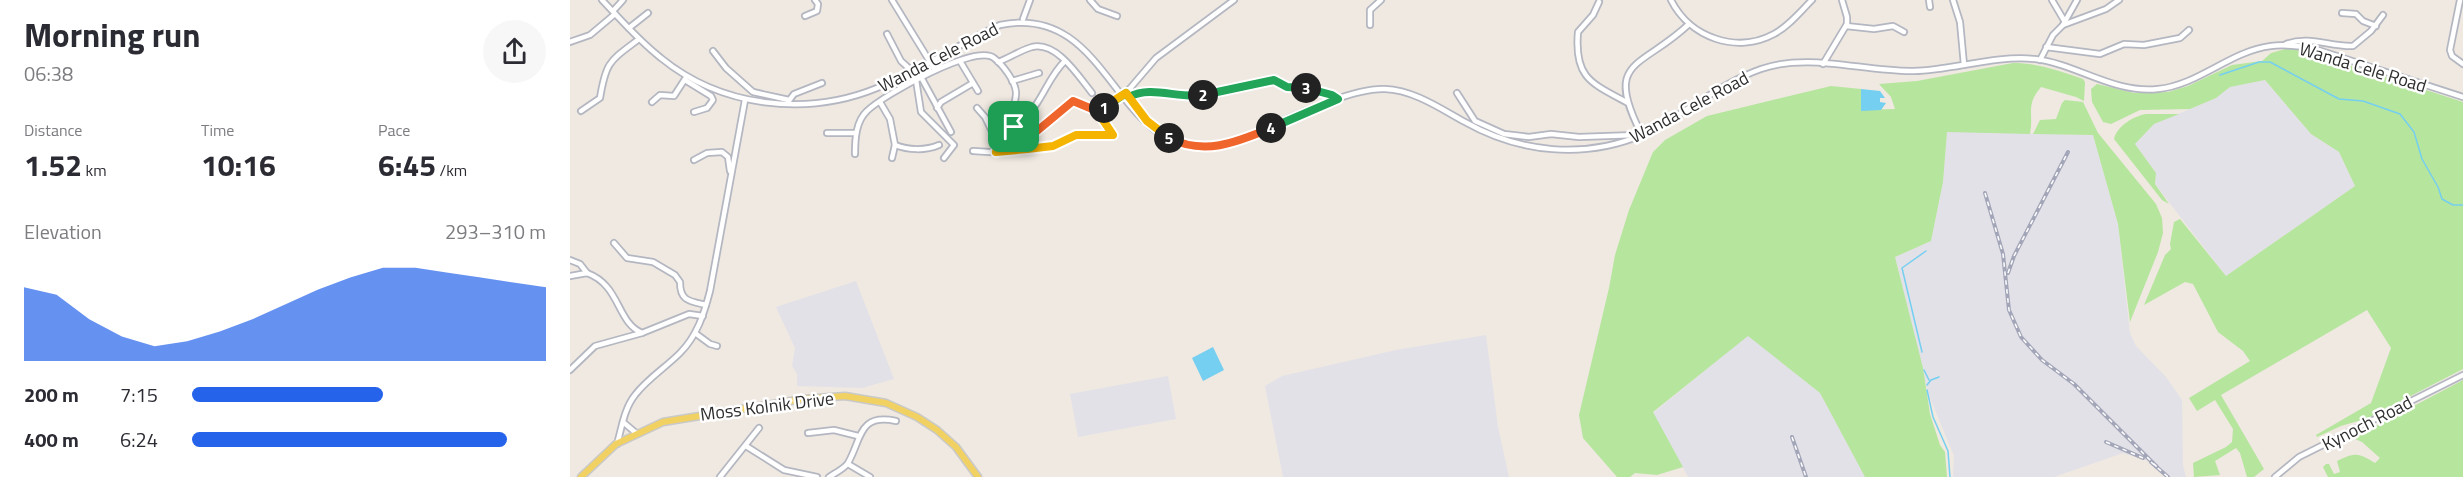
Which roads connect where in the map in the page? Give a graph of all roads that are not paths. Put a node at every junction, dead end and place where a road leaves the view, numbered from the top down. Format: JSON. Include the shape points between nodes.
{"nodes":[{"id":1,"x":602,"y":0,"type":"edge"},
{"id":2,"x":623,"y":0,"type":"edge"},
{"id":3,"x":892,"y":0,"type":"edge"},
{"id":4,"x":1030,"y":0,"type":"edge"},
{"id":5,"x":1090,"y":0,"type":"edge"},
{"id":6,"x":1234,"y":0,"type":"edge"},
{"id":7,"x":1381,"y":0,"type":"edge"},
{"id":8,"x":1671,"y":0,"type":"edge"},
{"id":9,"x":1812,"y":0,"type":"edge"},
{"id":10,"x":1842,"y":0,"type":"edge"},
{"id":11,"x":1929,"y":0,"type":"edge"},
{"id":12,"x":1953,"y":0,"type":"edge"},
{"id":13,"x":2052,"y":0,"type":"edge"},
{"id":14,"x":2077,"y":0,"type":"edge"},
{"id":15,"x":2120,"y":0,"type":"edge"},
{"id":16,"x":2460,"y":0,"type":"edge"},
{"id":17,"x":818,"y":1,"type":"edge"},
{"id":18,"x":1599,"y":2,"type":"dead end"},
{"id":19,"x":1930,"y":7,"type":"dead end"},
{"id":20,"x":614,"y":13,"type":"junction"},
{"id":21,"x":2342,"y":13,"type":"dead end"},
{"id":22,"x":648,"y":14,"type":"dead end"},
{"id":23,"x":2383,"y":15,"type":"dead end"},
{"id":24,"x":805,"y":16,"type":"dead end"},
{"id":25,"x":1118,"y":16,"type":"dead end"},
{"id":26,"x":1023,"y":19,"type":"junction"},
{"id":27,"x":1047,"y":20,"type":"dead end"},
{"id":28,"x":2064,"y":23,"type":"junction"},
{"id":29,"x":1370,"y":24,"type":"dead end"},
{"id":30,"x":1689,"y":24,"type":"junction"},
{"id":31,"x":1846,"y":26,"type":"junction"},
{"id":32,"x":2376,"y":26,"type":"junction"},
{"id":33,"x":629,"y":28,"type":"junction"},
{"id":34,"x":2189,"y":30,"type":"dead end"},
{"id":35,"x":1904,"y":32,"type":"dead end"},
{"id":36,"x":887,"y":34,"type":"dead end"},
{"id":37,"x":639,"y":39,"type":"junction"},
{"id":38,"x":570,"y":42,"type":"edge"},
{"id":39,"x":2286,"y":44,"type":"junction"},
{"id":40,"x":2046,"y":47,"type":"junction"},
{"id":41,"x":713,"y":51,"type":"dead end"},
{"id":42,"x":1099,"y":56,"type":"dead end"},
{"id":43,"x":2040,"y":60,"type":"junction"},
{"id":44,"x":929,"y":61,"type":"junction"},
{"id":45,"x":960,"y":61,"type":"junction"},
{"id":46,"x":998,"y":62,"type":"junction"},
{"id":47,"x":1065,"y":62,"type":"junction"},
{"id":48,"x":1823,"y":64,"type":"junction"},
{"id":49,"x":2463,"y":64,"type":"edge"},
{"id":50,"x":1964,"y":65,"type":"junction"},
{"id":51,"x":935,"y":70,"type":"junction"},
{"id":52,"x":912,"y":71,"type":"junction"},
{"id":53,"x":1039,"y":73,"type":"dead end"},
{"id":54,"x":686,"y":78,"type":"junction"},
{"id":55,"x":918,"y":79,"type":"junction"},
{"id":56,"x":1012,"y":81,"type":"junction"},
{"id":57,"x":822,"y":83,"type":"dead end"},
{"id":58,"x":973,"y":83,"type":"junction"},
{"id":59,"x":978,"y":91,"type":"dead end"},
{"id":60,"x":1092,"y":93,"type":"dead end"},
{"id":61,"x":1457,"y":93,"type":"dead end"},
{"id":62,"x":1128,"y":95,"type":"junction"},
{"id":63,"x":2463,"y":98,"type":"edge"},
{"id":64,"x":1338,"y":99,"type":"junction"},
{"id":65,"x":745,"y":100,"type":"junction"},
{"id":66,"x":652,"y":102,"type":"dead end"},
{"id":67,"x":788,"y":102,"type":"junction"},
{"id":68,"x":880,"y":102,"type":"junction"},
{"id":69,"x":1628,"y":103,"type":"junction"},
{"id":70,"x":1014,"y":106,"type":"junction"},
{"id":71,"x":937,"y":108,"type":"junction"},
{"id":72,"x":976,"y":108,"type":"dead end"},
{"id":73,"x":581,"y":111,"type":"dead end"},
{"id":74,"x":1097,"y":111,"type":"junction"},
{"id":75,"x":694,"y":112,"type":"dead end"},
{"id":76,"x":1014,"y":127,"type":"junction"},
{"id":77,"x":951,"y":132,"type":"dead end"},
{"id":78,"x":826,"y":133,"type":"dead end"},
{"id":79,"x":856,"y":133,"type":"junction"},
{"id":80,"x":1642,"y":134,"type":"junction"},
{"id":81,"x":895,"y":144,"type":"junction"},
{"id":82,"x":998,"y":144,"type":"junction"},
{"id":83,"x":939,"y":145,"type":"dead end"},
{"id":84,"x":973,"y":151,"type":"dead end"},
{"id":85,"x":996,"y":152,"type":"junction"},
{"id":86,"x":855,"y":154,"type":"dead end"},
{"id":87,"x":892,"y":158,"type":"dead end"},
{"id":88,"x":944,"y":158,"type":"dead end"},
{"id":89,"x":694,"y":160,"type":"dead end"},
{"id":90,"x":731,"y":175,"type":"junction"},
{"id":91,"x":614,"y":243,"type":"dead end"},
{"id":92,"x":570,"y":260,"type":"edge"},
{"id":93,"x":587,"y":273,"type":"junction"},
{"id":94,"x":570,"y":276,"type":"edge"},
{"id":95,"x":706,"y":305,"type":"junction"},
{"id":96,"x":703,"y":316,"type":"junction"},
{"id":97,"x":642,"y":333,"type":"junction"},
{"id":98,"x":695,"y":333,"type":"junction"},
{"id":99,"x":717,"y":346,"type":"dead end"},
{"id":100,"x":570,"y":370,"type":"edge"},
{"id":101,"x":2463,"y":375,"type":"edge"},
{"id":102,"x":896,"y":421,"type":"dead end"},
{"id":103,"x":623,"y":422,"type":"junction"},
{"id":104,"x":759,"y":428,"type":"dead end"},
{"id":105,"x":636,"y":433,"type":"junction"},
{"id":106,"x":808,"y":434,"type":"dead end"},
{"id":107,"x":858,"y":436,"type":"junction"},
{"id":108,"x":616,"y":444,"type":"junction"},
{"id":109,"x":746,"y":446,"type":"junction"},
{"id":110,"x":848,"y":464,"type":"junction"},
{"id":111,"x":861,"y":475,"type":"edge"},
{"id":112,"x":581,"y":477,"type":"edge"},
{"id":113,"x":720,"y":477,"type":"edge"},
{"id":114,"x":817,"y":477,"type":"edge"},
{"id":115,"x":829,"y":477,"type":"edge"},
{"id":116,"x":870,"y":477,"type":"edge"},
{"id":117,"x":978,"y":477,"type":"edge"},
{"id":118,"x":2275,"y":477,"type":"edge"}],
"edges":[{"from":1,"to":20,"type":"street"},
{"from":2,"to":20,"type":"street"},
{"from":3,"to":44,"type":"street"},
{"from":4,"to":26,"type":"street"},
{"from":5,"to":25,"type":"street","via":[[1098,9]]},
{"from":6,"to":62,"type":"street","via":[[1156,57]]},
{"from":7,"to":29,"type":"street","via":[[1370,10]]},
{"from":8,"to":30,"type":"street"},
{"from":9,"to":30,"type":"street","via":[[1779,31],[1750,42],[1717,39]]},
{"from":10,"to":31,"type":"street"},
{"from":11,"to":19,"type":"street"},
{"from":12,"to":50,"type":"street","via":[[1960,22]]},
{"from":13,"to":28,"type":"street"},
{"from":14,"to":28,"type":"street"},
{"from":15,"to":28,"type":"street","via":[[2106,9]]},
{"from":16,"to":49,"type":"street","via":[[2450,50]]},
{"from":17,"to":24,"type":"street","via":[[816,12]]},
{"from":18,"to":69,"type":"street","via":[[1578,33],[1581,72]]},
{"from":20,"to":33,"type":"street"},
{"from":20,"to":38,"type":"street","via":[[590,35]]},
{"from":21,"to":32,"type":"street","via":[[2356,14]]},
{"from":22,"to":33,"type":"street"},
{"from":23,"to":32,"type":"street"},
{"from":26,"to":27,"type":"street","name":"Wanda Cele Road"},
{"from":26,"to":44,"type":"street","name":"Wanda Cele Road","via":[[992,29]]},
{"from":28,"to":40,"type":"street"},
{"from":30,"to":69,"type":"street","via":[[1630,69],[1624,85]]},
{"from":31,"to":35,"type":"street","via":[[1893,26]]},
{"from":31,"to":48,"type":"street"},
{"from":32,"to":39,"type":"street","via":[[2353,46],[2310,40]]},
{"from":33,"to":37,"type":"street"},
{"from":34,"to":40,"type":"street","via":[[2180,38],[2144,45],[2124,44],[2096,54]]},
{"from":36,"to":52,"type":"street","via":[[901,61]]},
{"from":37,"to":54,"type":"street"},
{"from":37,"to":73,"type":"street","via":[[615,56],[608,65],[600,98]]},
{"from":39,"to":43,"type":"street","name":"Wanda Cele Road","via":[[2256,49],[2186,82],[2157,89],[2122,86]]},
{"from":39,"to":63,"type":"street","name":"Wanda Cele Road","via":[[2323,52]]},
{"from":40,"to":43,"type":"street"},
{"from":41,"to":67,"type":"street","via":[[753,92]]},
{"from":42,"to":62,"type":"street","name":"Wanda Cele Road"},
{"from":43,"to":50,"type":"street","name":"Wanda Cele Road","via":[[2005,59]]},
{"from":44,"to":51,"type":"street"},
{"from":44,"to":52,"type":"street","name":"Wanda Cele Road"},
{"from":45,"to":46,"type":"street","via":[[982,54]]},
{"from":45,"to":51,"type":"street"},
{"from":45,"to":58,"type":"street"},
{"from":46,"to":47,"type":"street","via":[[1040,46],[1055,51]]},
{"from":46,"to":56,"type":"street"},
{"from":47,"to":60,"type":"street"},
{"from":47,"to":70,"type":"street","via":[[1054,72],[1033,109],[1025,111]]},
{"from":48,"to":50,"type":"street","name":"Wanda Cele Road","via":[[1912,71]]},
{"from":48,"to":80,"type":"street","name":"Wanda Cele Road","via":[[1784,63],[1760,69]]},
{"from":51,"to":55,"type":"street"},
{"from":52,"to":67,"type":"street","name":"Wanda Cele Road","via":[[851,97],[819,103]]},
{"from":53,"to":56,"type":"street"},
{"from":54,"to":65,"type":"street","name":"Wanda Cele Road"},
{"from":54,"to":66,"type":"street","via":[[674,96],[660,95]]},
{"from":54,"to":75,"type":"street","via":[[713,100],[707,108]]},
{"from":55,"to":68,"type":"street"},
{"from":55,"to":71,"type":"street"},
{"from":55,"to":88,"type":"street","via":[[921,112],[954,145]]},
{"from":56,"to":70,"type":"street","via":[[1016,92]]},
{"from":57,"to":67,"type":"street","via":[[798,92]]},
{"from":58,"to":59,"type":"street"},
{"from":58,"to":71,"type":"street"},
{"from":61,"to":80,"type":"street","via":[[1478,124],[1504,134]]},
{"from":62,"to":64,"type":"street","via":[[1145,91],[1192,97],[1274,80],[1287,87],[1311,88]]},
{"from":62,"to":64,"type":"street","name":"Wanda Cele Road","via":[[1147,121],[1165,136],[1203,148],[1235,142]]},
{"from":62,"to":74,"type":"street"},
{"from":64,"to":80,"type":"street","name":"Wanda Cele Road","via":[[1370,89],[1396,90],[1488,134],[1539,148],[1591,149]]},
{"from":65,"to":67,"type":"street","name":"Wanda Cele Road"},
{"from":65,"to":90,"type":"street"},
{"from":68,"to":79,"type":"street","via":[[865,113]]},
{"from":68,"to":81,"type":"street","via":[[890,119]]},
{"from":69,"to":80,"type":"street"},
{"from":70,"to":76,"type":"street"},
{"from":71,"to":77,"type":"street"},
{"from":72,"to":82,"type":"street"},
{"from":74,"to":76,"type":"street","via":[[1073,101],[1033,134],[1022,134]]},
{"from":74,"to":85,"type":"street","via":[[1113,134],[1076,135],[1053,146]]},
{"from":76,"to":82,"type":"street"},
{"from":78,"to":79,"type":"street"},
{"from":79,"to":86,"type":"street"},
{"from":81,"to":83,"type":"street","via":[[910,149]]},
{"from":81,"to":87,"type":"street"},
{"from":82,"to":85,"type":"street"},
{"from":84,"to":85,"type":"street"},
{"from":89,"to":90,"type":"street","via":[[722,152],[728,157]]},
{"from":90,"to":95,"type":"street"},
{"from":91,"to":95,"type":"street","via":[[627,258],[652,262],[678,277],[683,298]]},
{"from":92,"to":93,"type":"street"},
{"from":93,"to":94,"type":"street"},
{"from":93,"to":97,"type":"street","via":[[605,284],[632,326]]},
{"from":95,"to":96,"type":"street"},
{"from":96,"to":97,"type":"street","via":[[688,314]]},
{"from":96,"to":98,"type":"street"},
{"from":97,"to":100,"type":"street","via":[[595,346]]},
{"from":98,"to":99,"type":"street"},
{"from":98,"to":103,"type":"street","via":[[680,353],[635,395]]},
{"from":101,"to":118,"type":"street","name":"Kynoch Road","via":[[2299,457]]},
{"from":102,"to":107,"type":"street","via":[[876,420]]},
{"from":103,"to":105,"type":"street"},
{"from":103,"to":108,"type":"street"},
{"from":104,"to":109,"type":"street"},
{"from":105,"to":108,"type":"main road","name":"Moss Kolnik Drive"},
{"from":105,"to":117,"type":"main road","name":"Moss Kolnik Drive","via":[[683,417],[803,399],[860,398],[898,407],[930,425],[956,447]]},
{"from":106,"to":107,"type":"street","via":[[834,430]]},
{"from":107,"to":110,"type":"street"},
{"from":108,"to":112,"type":"main road","name":"Moss Kolnik Drive"},
{"from":109,"to":113,"type":"street"},
{"from":109,"to":114,"type":"street","via":[[784,470]]},
{"from":110,"to":111,"type":"street"},
{"from":110,"to":115,"type":"street"},
{"from":111,"to":116,"type":"street"}]}
